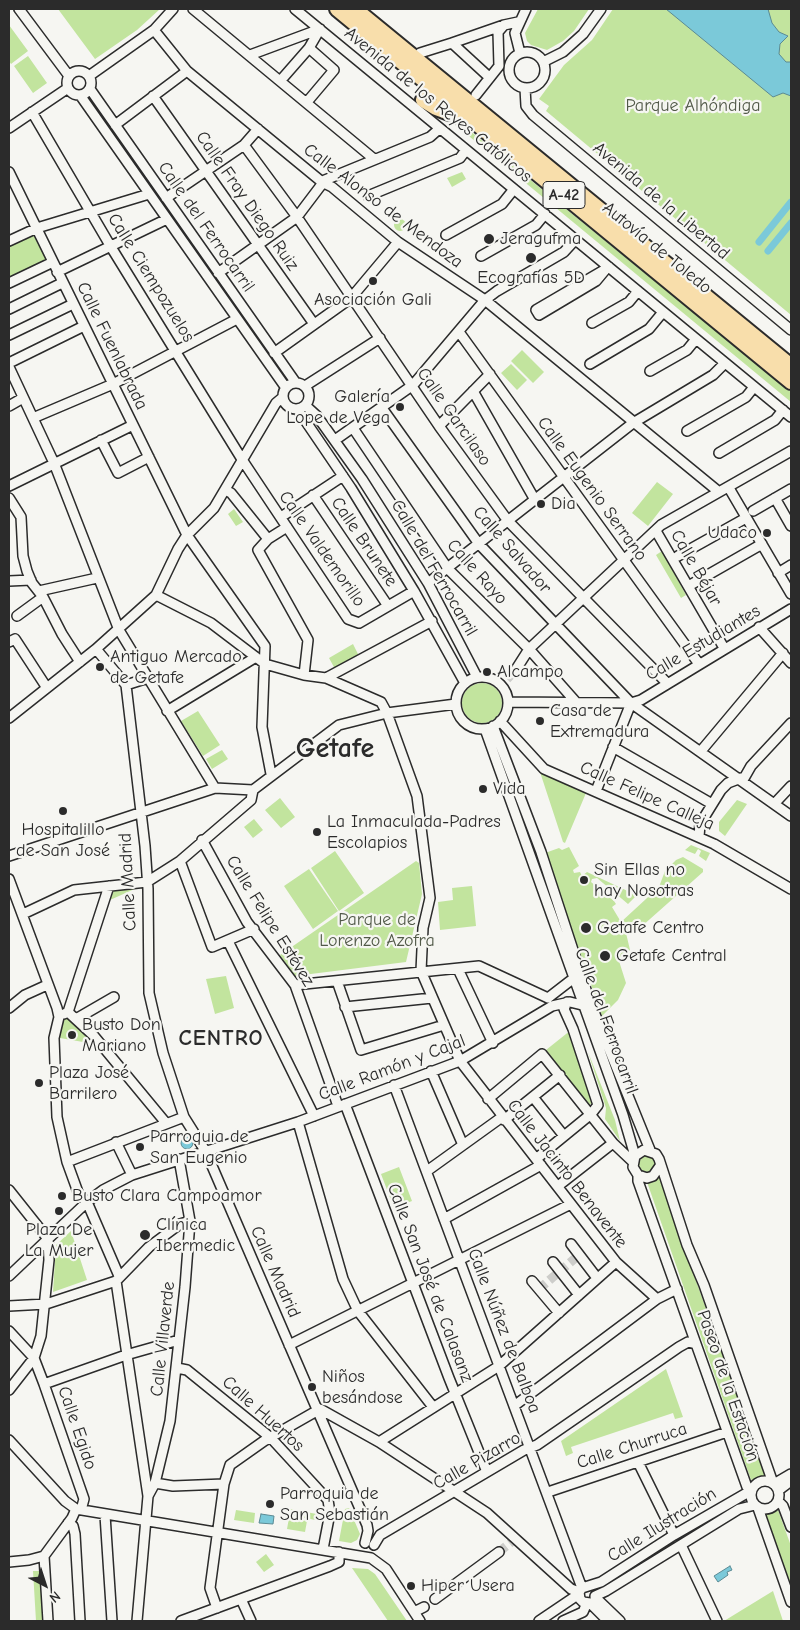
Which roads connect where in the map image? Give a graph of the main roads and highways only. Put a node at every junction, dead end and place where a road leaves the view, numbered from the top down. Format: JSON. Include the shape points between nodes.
{"nodes":[{"id":1,"x":336,"y":9,"type":"edge"},
{"id":2,"x":355,"y":9,"type":"edge"},
{"id":3,"x":367,"y":33,"type":"junction"},
{"id":4,"x":388,"y":36,"type":"junction"},
{"id":5,"x":420,"y":53,"type":"road end"},
{"id":6,"x":395,"y":65,"type":"dead end"},
{"id":7,"x":476,"y":95,"type":"road end"},
{"id":8,"x":422,"y":100,"type":"dead end"},
{"id":9,"x":489,"y":126,"type":"junction"},
{"id":10,"x":791,"y":366,"type":"edge"},
{"id":11,"x":791,"y":382,"type":"edge"}],
"edges":[{"from":1,"to":3,"type":"highway","name":"Autovía de Toledo","number":"A-42"},
{"from":2,"to":4,"type":"highway","name":"Autovía de Toledo","number":"A-42"},
{"from":3,"to":6,"type":"highway"},
{"from":3,"to":9,"type":"highway","name":"Autovía de Toledo","number":"A-42"},
{"from":4,"to":5,"type":"highway"},
{"from":4,"to":9,"type":"highway","name":"Autovía de Toledo","number":"A-42"},
{"from":7,"to":9,"type":"highway"},
{"from":8,"to":9,"type":"highway"},
{"from":9,"to":10,"type":"highway","name":"Autovía de Toledo","number":"A-42"},
{"from":9,"to":11,"type":"highway","name":"Autovía de Toledo","number":"A-42"}]}
